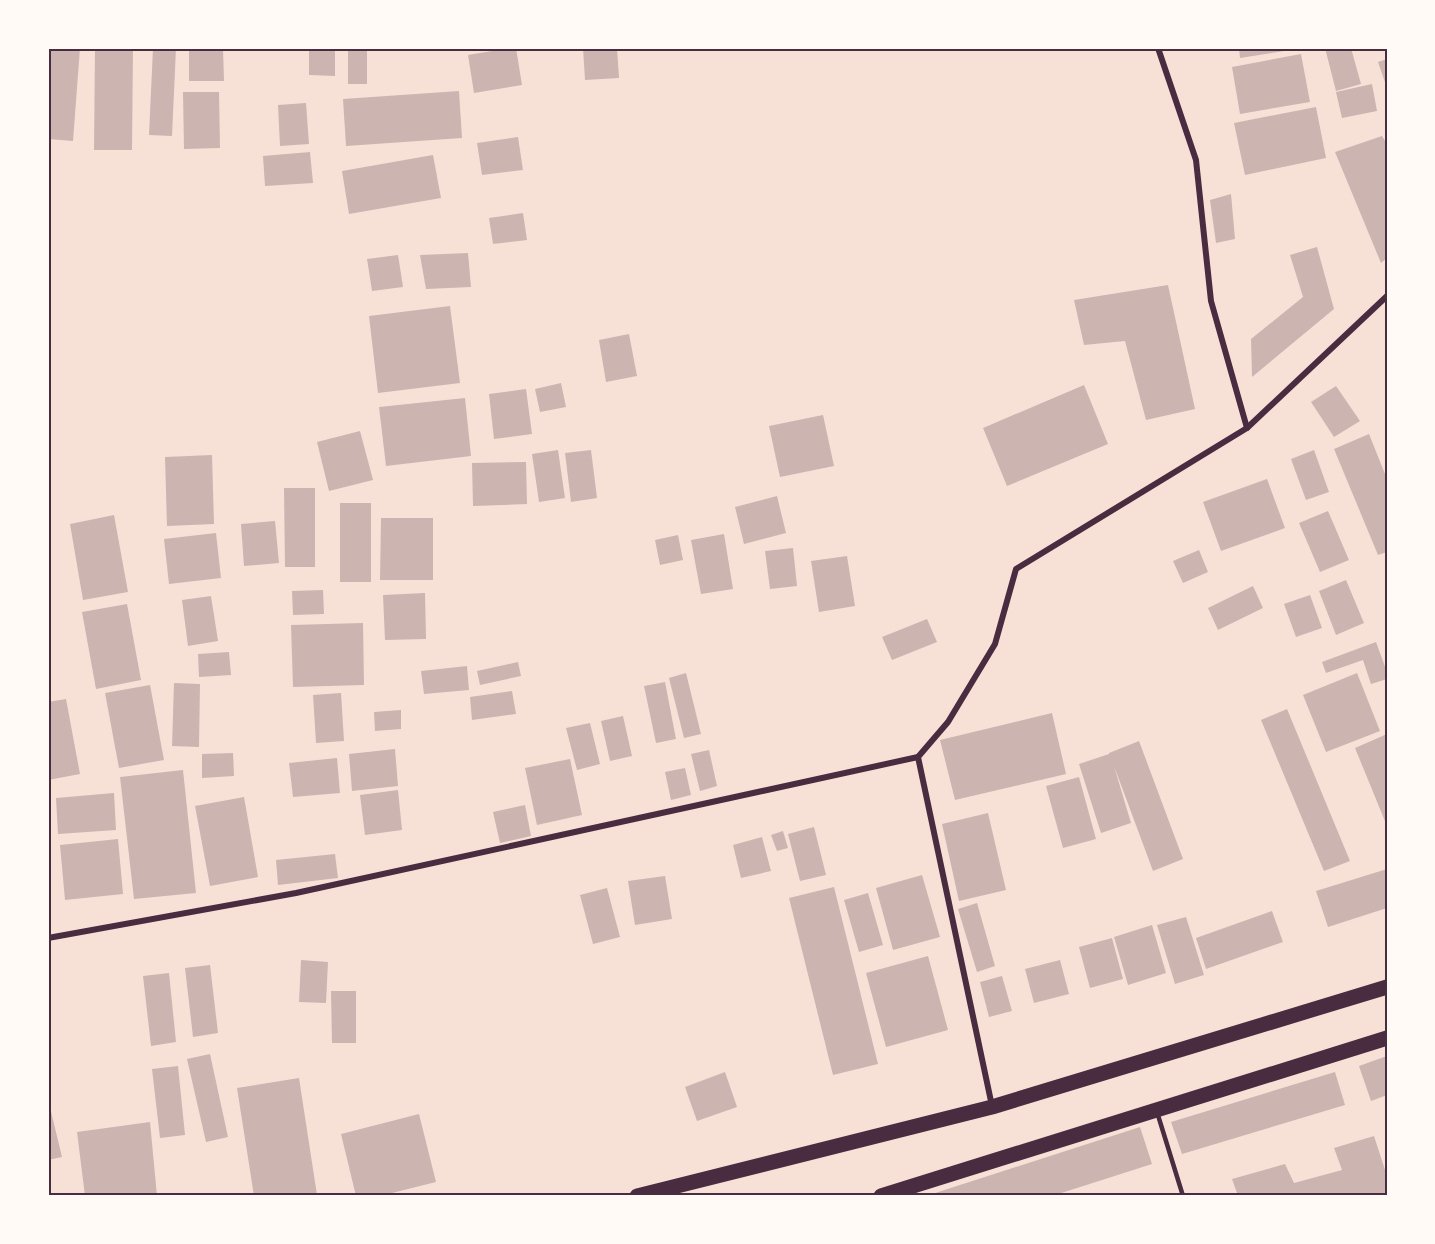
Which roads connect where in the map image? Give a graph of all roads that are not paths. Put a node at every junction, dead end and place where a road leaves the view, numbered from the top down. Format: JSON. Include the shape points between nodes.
{"nodes":[{"id":1,"x":1158,"y":48,"type":"edge"},
{"id":2,"x":1387,"y":296,"type":"edge"},
{"id":3,"x":1247,"y":428,"type":"junction"},
{"id":4,"x":918,"y":757,"type":"junction"},
{"id":5,"x":48,"y":938,"type":"edge"},
{"id":6,"x":1387,"y":987,"type":"edge"},
{"id":7,"x":1387,"y":1038,"type":"edge"},
{"id":8,"x":992,"y":1107,"type":"junction"},
{"id":9,"x":1156,"y":1109,"type":"junction"},
{"id":10,"x":637,"y":1196,"type":"edge"},
{"id":11,"x":881,"y":1196,"type":"edge"},
{"id":12,"x":1183,"y":1196,"type":"edge"}],
"edges":[{"from":1,"to":3,"type":"street","via":[[1196,160],[1211,301]]},
{"from":2,"to":3,"type":"street"},
{"from":3,"to":4,"type":"street","via":[[1016,569],[995,644],[948,722]]},
{"from":4,"to":5,"type":"street","via":[[296,893]]},
{"from":4,"to":8,"type":"street"},
{"from":6,"to":8,"type":"main road"},
{"from":7,"to":9,"type":"main road"},
{"from":8,"to":10,"type":"main road"},
{"from":9,"to":11,"type":"main road"},
{"from":9,"to":12,"type":"lane"}]}
